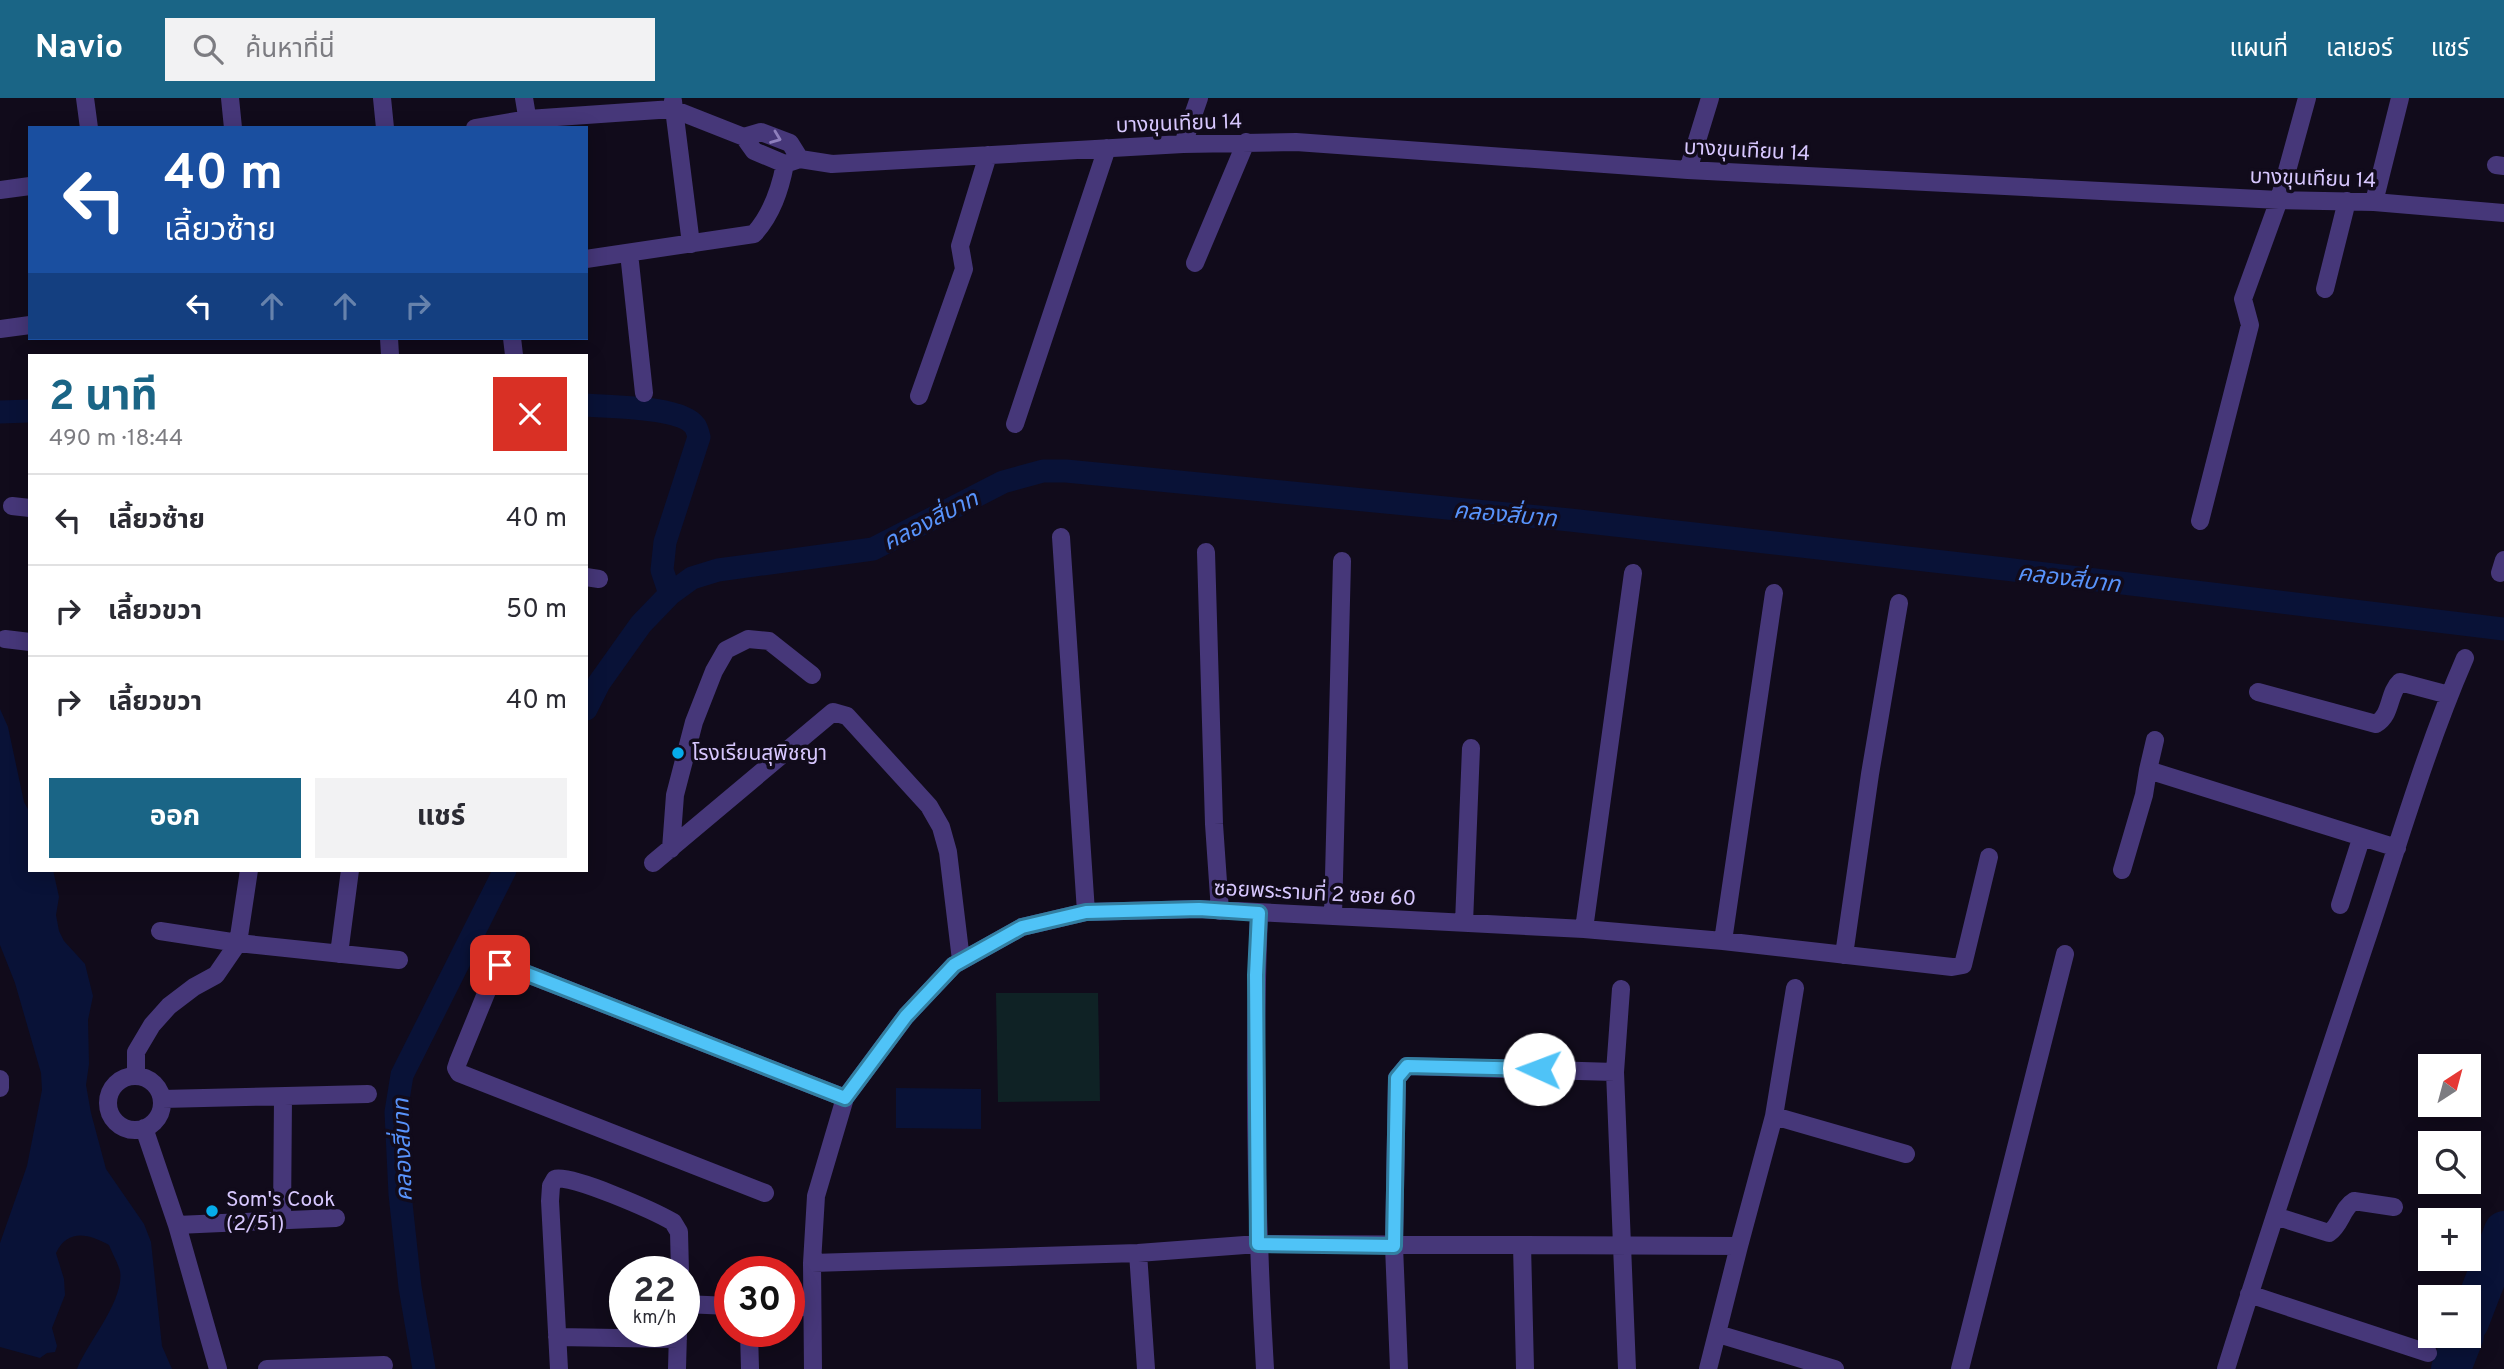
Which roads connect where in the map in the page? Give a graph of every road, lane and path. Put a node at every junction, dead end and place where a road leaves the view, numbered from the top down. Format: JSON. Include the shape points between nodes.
{"nodes":[{"id":1,"x":85,"y":98,"type":"edge"},
{"id":2,"x":230,"y":98,"type":"edge"},
{"id":3,"x":382,"y":98,"type":"edge"},
{"id":4,"x":524,"y":98,"type":"edge"},
{"id":5,"x":1199,"y":98,"type":"edge"},
{"id":6,"x":1710,"y":98,"type":"edge"},
{"id":7,"x":2307,"y":98,"type":"edge"},
{"id":8,"x":2400,"y":98,"type":"edge"},
{"id":9,"x":673,"y":104,"type":"edge"},
{"id":10,"x":528,"y":123,"type":"edge"},
{"id":11,"x":89,"y":126,"type":"edge"},
{"id":12,"x":233,"y":126,"type":"edge"},
{"id":13,"x":385,"y":126,"type":"edge"},
{"id":14,"x":496,"y":126,"type":"edge"},
{"id":15,"x":1247,"y":142,"type":"junction"},
{"id":16,"x":1183,"y":144,"type":"junction"},
{"id":17,"x":1107,"y":148,"type":"junction"},
{"id":18,"x":988,"y":155,"type":"junction"},
{"id":19,"x":798,"y":162,"type":"junction"},
{"id":20,"x":1688,"y":170,"type":"junction"},
{"id":21,"x":28,"y":186,"type":"edge"},
{"id":22,"x":0,"y":190,"type":"edge"},
{"id":23,"x":2278,"y":200,"type":"junction"},
{"id":24,"x":2347,"y":201,"type":"junction"},
{"id":25,"x":2374,"y":202,"type":"junction"},
{"id":26,"x":2504,"y":213,"type":"edge"},
{"id":27,"x":691,"y":244,"type":"junction"},
{"id":28,"x":629,"y":254,"type":"junction"},
{"id":29,"x":588,"y":259,"type":"edge"},
{"id":30,"x":1195,"y":262,"type":"dead end"},
{"id":31,"x":2325,"y":289,"type":"dead end"},
{"id":32,"x":28,"y":325,"type":"edge"},
{"id":33,"x":0,"y":329,"type":"edge"},
{"id":34,"x":645,"y":393,"type":"dead end"},
{"id":35,"x":919,"y":396,"type":"dead end"},
{"id":36,"x":1015,"y":424,"type":"dead end"},
{"id":37,"x":2200,"y":521,"type":"dead end"},
{"id":38,"x":1061,"y":537,"type":"dead end"},
{"id":39,"x":1206,"y":552,"type":"dead end"},
{"id":40,"x":1342,"y":561,"type":"dead end"},
{"id":41,"x":1633,"y":573,"type":"dead end"},
{"id":42,"x":1774,"y":593,"type":"dead end"},
{"id":43,"x":1899,"y":603,"type":"dead end"},
{"id":44,"x":5,"y":639,"type":"dead end"},
{"id":45,"x":28,"y":642,"type":"edge"},
{"id":46,"x":2465,"y":658,"type":"dead end"},
{"id":47,"x":812,"y":675,"type":"dead end"},
{"id":48,"x":2258,"y":692,"type":"dead end"},
{"id":49,"x":2449,"y":695,"type":"junction"},
{"id":50,"x":2155,"y":740,"type":"dead end"},
{"id":51,"x":1471,"y":748,"type":"dead end"},
{"id":52,"x":2148,"y":770,"type":"junction"},
{"id":53,"x":2361,"y":838,"type":"junction"},
{"id":54,"x":2397,"y":848,"type":"junction"},
{"id":55,"x":671,"y":849,"type":"junction"},
{"id":56,"x":1989,"y":857,"type":"dead end"},
{"id":57,"x":653,"y":863,"type":"dead end"},
{"id":58,"x":2122,"y":870,"type":"dead end"},
{"id":59,"x":249,"y":872,"type":"edge"},
{"id":60,"x":350,"y":872,"type":"edge"},
{"id":61,"x":2340,"y":905,"type":"dead end"},
{"id":62,"x":1220,"y":911,"type":"junction"},
{"id":63,"x":1086,"y":912,"type":"junction"},
{"id":64,"x":1259,"y":913,"type":"junction"},
{"id":65,"x":1333,"y":916,"type":"junction"},
{"id":66,"x":1464,"y":923,"type":"junction"},
{"id":67,"x":1584,"y":929,"type":"junction"},
{"id":68,"x":160,"y":931,"type":"dead end"},
{"id":69,"x":1723,"y":942,"type":"junction"},
{"id":70,"x":238,"y":943,"type":"junction"},
{"id":71,"x":339,"y":954,"type":"junction"},
{"id":72,"x":2065,"y":954,"type":"dead end"},
{"id":73,"x":1844,"y":955,"type":"junction"},
{"id":74,"x":399,"y":960,"type":"dead end"},
{"id":75,"x":961,"y":960,"type":"junction"},
{"id":76,"x":1794,"y":988,"type":"dead end"},
{"id":77,"x":1621,"y":989,"type":"dead end"},
{"id":78,"x":1615,"y":1072,"type":"junction"},
{"id":79,"x":136,"y":1076,"type":"junction"},
{"id":80,"x":0,"y":1079,"type":"edge"},
{"id":81,"x":0,"y":1088,"type":"edge"},
{"id":82,"x":368,"y":1094,"type":"dead end"},
{"id":83,"x":283,"y":1097,"type":"junction"},
{"id":84,"x":845,"y":1098,"type":"junction"},
{"id":85,"x":162,"y":1099,"type":"junction"},
{"id":86,"x":1774,"y":1116,"type":"junction"},
{"id":87,"x":144,"y":1128,"type":"junction"},
{"id":88,"x":1906,"y":1154,"type":"dead end"},
{"id":89,"x":765,"y":1193,"type":"dead end"},
{"id":90,"x":2394,"y":1207,"type":"dead end"},
{"id":91,"x":2275,"y":1216,"type":"junction"},
{"id":92,"x":336,"y":1218,"type":"dead end"},
{"id":93,"x":282,"y":1220,"type":"junction"},
{"id":94,"x":177,"y":1225,"type":"junction"},
{"id":95,"x":1258,"y":1244,"type":"junction"},
{"id":96,"x":1522,"y":1245,"type":"junction"},
{"id":97,"x":1622,"y":1245,"type":"junction"},
{"id":98,"x":1394,"y":1246,"type":"junction"},
{"id":99,"x":1738,"y":1246,"type":"junction"},
{"id":100,"x":1138,"y":1253,"type":"junction"},
{"id":101,"x":680,"y":1256,"type":"edge"},
{"id":102,"x":812,"y":1263,"type":"junction"},
{"id":103,"x":2249,"y":1294,"type":"junction"},
{"id":104,"x":805,"y":1307,"type":"edge"},
{"id":105,"x":812,"y":1307,"type":"junction"},
{"id":106,"x":1718,"y":1334,"type":"junction"},
{"id":107,"x":609,"y":1336,"type":"edge"},
{"id":108,"x":557,"y":1337,"type":"junction"},
{"id":109,"x":678,"y":1347,"type":"edge"},
{"id":110,"x":749,"y":1347,"type":"edge"},
{"id":111,"x":2428,"y":1353,"type":"dead end"},
{"id":112,"x":384,"y":1365,"type":"dead end"},
{"id":113,"x":218,"y":1369,"type":"edge"},
{"id":114,"x":267,"y":1369,"type":"edge"},
{"id":115,"x":559,"y":1369,"type":"edge"},
{"id":116,"x":677,"y":1369,"type":"edge"},
{"id":117,"x":750,"y":1369,"type":"edge"},
{"id":118,"x":813,"y":1369,"type":"edge"},
{"id":119,"x":1146,"y":1369,"type":"edge"},
{"id":120,"x":1265,"y":1369,"type":"edge"},
{"id":121,"x":1399,"y":1369,"type":"edge"},
{"id":122,"x":1525,"y":1369,"type":"edge"},
{"id":123,"x":1627,"y":1369,"type":"edge"},
{"id":124,"x":1708,"y":1369,"type":"edge"},
{"id":125,"x":1835,"y":1369,"type":"edge"},
{"id":126,"x":1960,"y":1369,"type":"edge"},
{"id":127,"x":2226,"y":1369,"type":"edge"}],
"edges":[{"from":1,"to":11,"type":"street"},
{"from":2,"to":12,"type":"street"},
{"from":3,"to":13,"type":"street"},
{"from":4,"to":10,"type":"street"},
{"from":5,"to":16,"type":"street"},
{"from":6,"to":20,"type":"street"},
{"from":7,"to":23,"type":"street"},
{"from":8,"to":25,"type":"street"},
{"from":9,"to":10,"type":"street"},
{"from":9,"to":19,"type":"street","name":"บางขุนเทียน 14","via":[[744,137],[754,151]]},
{"from":9,"to":27,"type":"street"},
{"from":10,"to":14,"type":"street"},
{"from":15,"to":16,"type":"street","name":"บางขุนเทียน 14"},
{"from":15,"to":20,"type":"street","name":"บางขุนเทียน 14"},
{"from":15,"to":30,"type":"street"},
{"from":16,"to":17,"type":"street","name":"บางขุนเทียน 14"},
{"from":17,"to":18,"type":"street","name":"บางขุนเทียน 14"},
{"from":17,"to":36,"type":"street"},
{"from":18,"to":19,"type":"street","name":"บางขุนเทียน 14"},
{"from":18,"to":35,"type":"street","via":[[960,246],[964,269]]},
{"from":19,"to":27,"type":"street","via":[[754,234]]},
{"from":20,"to":23,"type":"street","name":"บางขุนเทียน 14"},
{"from":21,"to":22,"type":"street"},
{"from":23,"to":24,"type":"street","name":"บางขุนเทียน 14"},
{"from":23,"to":37,"type":"street","via":[[2243,299],[2250,326]]},
{"from":24,"to":25,"type":"street","name":"บางขุนเทียน 14"},
{"from":24,"to":31,"type":"street"},
{"from":25,"to":26,"type":"street","name":"บางขุนเทียน 14"},
{"from":27,"to":28,"type":"street"},
{"from":28,"to":29,"type":"street"},
{"from":28,"to":34,"type":"street"},
{"from":32,"to":33,"type":"street"},
{"from":38,"to":63,"type":"street"},
{"from":39,"to":62,"type":"street"},
{"from":40,"to":65,"type":"street"},
{"from":41,"to":67,"type":"street"},
{"from":42,"to":69,"type":"street"},
{"from":43,"to":73,"type":"street"},
{"from":44,"to":45,"type":"street"},
{"from":46,"to":49,"type":"street"},
{"from":47,"to":55,"type":"street","via":[[769,641],[748,639],[726,650],[694,722],[675,794]]},
{"from":48,"to":49,"type":"street","via":[[2376,723],[2384,718],[2400,682]]},
{"from":49,"to":54,"type":"street"},
{"from":50,"to":52,"type":"street"},
{"from":51,"to":66,"type":"street"},
{"from":52,"to":53,"type":"street"},
{"from":52,"to":58,"type":"street"},
{"from":53,"to":54,"type":"street"},
{"from":53,"to":61,"type":"street"},
{"from":54,"to":91,"type":"street"},
{"from":55,"to":57,"type":"street"},
{"from":55,"to":75,"type":"street","via":[[833,712],[841,713],[929,806],[941,827]]},
{"from":56,"to":73,"type":"street","name":"ซอยพระรามที่ 2 ซอย 60","via":[[1963,965]]},
{"from":59,"to":70,"type":"street"},
{"from":60,"to":71,"type":"street"},
{"from":62,"to":63,"type":"street","name":"ซอยพระรามที่ 2 ซอย 60"},
{"from":62,"to":64,"type":"street","name":"ซอยพระรามที่ 2 ซอย 60"},
{"from":63,"to":75,"type":"street","name":"ซอยพระรามที่ 2 ซอย 60","via":[[1022,927]]},
{"from":64,"to":65,"type":"street","name":"ซอยพระรามที่ 2 ซอย 60"},
{"from":64,"to":95,"type":"street"},
{"from":65,"to":66,"type":"street","name":"ซอยพระรามที่ 2 ซอย 60"},
{"from":66,"to":67,"type":"street","name":"ซอยพระรามที่ 2 ซอย 60"},
{"from":67,"to":69,"type":"street","name":"ซอยพระรามที่ 2 ซอย 60"},
{"from":68,"to":70,"type":"street"},
{"from":69,"to":73,"type":"street","name":"ซอยพระรามที่ 2 ซอย 60"},
{"from":70,"to":71,"type":"street"},
{"from":70,"to":79,"type":"street","via":[[216,975],[169,1006],[152,1025],[136,1052]]},
{"from":71,"to":74,"type":"street"},
{"from":72,"to":126,"type":"street"},
{"from":75,"to":84,"type":"street","name":"ซอยพระรามที่ 2 ซอย 60","via":[[906,1016]]},
{"from":76,"to":86,"type":"street"},
{"from":77,"to":78,"type":"street"},
{"from":78,"to":97,"type":"street"},
{"from":78,"to":98,"type":"street","via":[[1403,1069],[1397,1078]]},
{"from":79,"to":85,"type":"street","via":[[153,1083]]},
{"from":79,"to":87,"type":"street","via":[[113,1088],[109,1108],[123,1127]]},
{"from":80,"to":81,"type":"street"},
{"from":82,"to":83,"type":"street"},
{"from":83,"to":85,"type":"street"},
{"from":83,"to":93,"type":"street"},
{"from":84,"to":89,"type":"street","via":[[512,968],[500,965],[496,969],[457,1071]]},
{"from":84,"to":102,"type":"street","name":"ซอยพระรามที่ 2 ซอย 60","via":[[816,1196]]},
{"from":85,"to":87,"type":"street","via":[[158,1118]]},
{"from":86,"to":88,"type":"street"},
{"from":86,"to":99,"type":"street"},
{"from":87,"to":94,"type":"street"},
{"from":90,"to":91,"type":"street","via":[[2354,1201],[2329,1233]]},
{"from":91,"to":103,"type":"street"},
{"from":92,"to":93,"type":"street"},
{"from":93,"to":94,"type":"street"},
{"from":94,"to":113,"type":"street"},
{"from":95,"to":98,"type":"street"},
{"from":95,"to":100,"type":"street"},
{"from":95,"to":120,"type":"street"},
{"from":96,"to":97,"type":"street"},
{"from":96,"to":98,"type":"street"},
{"from":96,"to":122,"type":"street"},
{"from":97,"to":99,"type":"street"},
{"from":97,"to":123,"type":"street"},
{"from":98,"to":121,"type":"street"},
{"from":99,"to":106,"type":"street"},
{"from":100,"to":102,"type":"street"},
{"from":100,"to":119,"type":"street"},
{"from":101,"to":108,"type":"street","via":[[679,1232],[673,1222],[579,1182],[555,1179],[550,1201]]},
{"from":102,"to":105,"type":"street","name":"ซอยพระรามที่ 2 ซอย 60"},
{"from":103,"to":111,"type":"street"},
{"from":103,"to":127,"type":"street"},
{"from":104,"to":105,"type":"street"},
{"from":105,"to":118,"type":"street","name":"ซอยพระรามที่ 2 ซอย 60"},
{"from":106,"to":124,"type":"street"},
{"from":106,"to":125,"type":"street"},
{"from":107,"to":108,"type":"street"},
{"from":108,"to":115,"type":"street"},
{"from":109,"to":116,"type":"street"},
{"from":110,"to":117,"type":"street"},
{"from":112,"to":114,"type":"street"}]}
